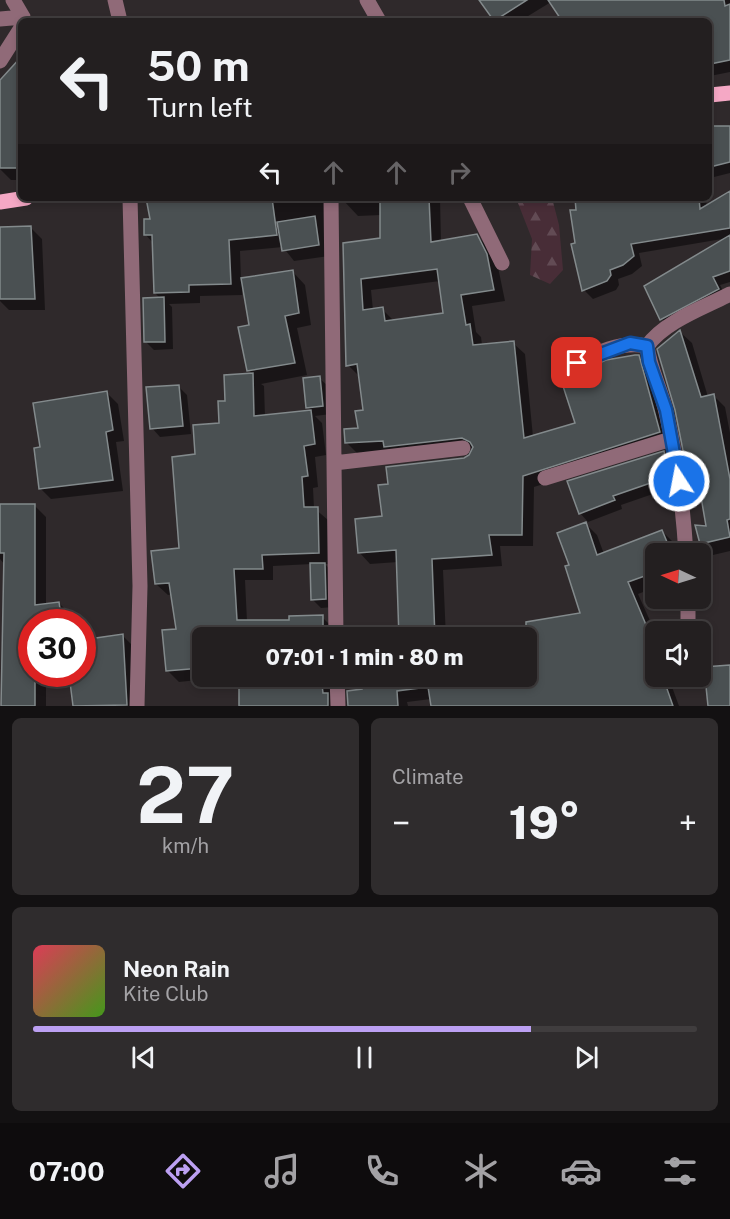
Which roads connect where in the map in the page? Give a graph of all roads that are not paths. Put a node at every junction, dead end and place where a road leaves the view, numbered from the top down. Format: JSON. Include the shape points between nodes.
{"nodes":[{"id":1,"x":13,"y":0,"type":"edge"},
{"id":2,"x":115,"y":0,"type":"edge"},
{"id":3,"x":367,"y":0,"type":"edge"},
{"id":4,"x":20,"y":18,"type":"edge"},
{"id":5,"x":119,"y":18,"type":"edge"},
{"id":6,"x":377,"y":18,"type":"edge"},
{"id":7,"x":0,"y":19,"type":"edge"},
{"id":8,"x":18,"y":21,"type":"edge"},
{"id":9,"x":18,"y":29,"type":"edge"},
{"id":10,"x":0,"y":61,"type":"edge"},
{"id":11,"x":730,"y":93,"type":"edge"},
{"id":12,"x":712,"y":95,"type":"edge"},
{"id":13,"x":18,"y":199,"type":"edge"},
{"id":14,"x":130,"y":201,"type":"edge"},
{"id":15,"x":331,"y":201,"type":"edge"},
{"id":16,"x":471,"y":201,"type":"edge"},
{"id":17,"x":0,"y":202,"type":"edge"},
{"id":18,"x":502,"y":263,"type":"dead end"},
{"id":19,"x":730,"y":294,"type":"edge"},
{"id":20,"x":647,"y":346,"type":"junction"},
{"id":21,"x":562,"y":370,"type":"dead end"},
{"id":22,"x":671,"y":439,"type":"junction"},
{"id":23,"x":463,"y":448,"type":"dead end"},
{"id":24,"x":334,"y":463,"type":"junction"},
{"id":25,"x":545,"y":478,"type":"dead end"},
{"id":26,"x":685,"y":543,"type":"edge"},
{"id":27,"x":336,"y":627,"type":"edge"},
{"id":28,"x":338,"y":687,"type":"edge"},
{"id":29,"x":137,"y":706,"type":"edge"},
{"id":30,"x":339,"y":706,"type":"edge"}],
"edges":[{"from":1,"to":4,"type":"street"},
{"from":2,"to":5,"type":"street"},
{"from":3,"to":6,"type":"street"},
{"from":7,"to":8,"type":"street"},
{"from":9,"to":10,"type":"street"},
{"from":11,"to":12,"type":"main road"},
{"from":13,"to":17,"type":"main road"},
{"from":14,"to":29,"type":"street","via":[[140,586]]},
{"from":15,"to":24,"type":"street"},
{"from":16,"to":18,"type":"street"},
{"from":19,"to":20,"type":"street","via":[[679,320]]},
{"from":20,"to":21,"type":"street","via":[[630,343],[608,349]]},
{"from":20,"to":22,"type":"street"},
{"from":22,"to":25,"type":"street"},
{"from":22,"to":26,"type":"street","via":[[683,501]]},
{"from":23,"to":24,"type":"street"},
{"from":24,"to":27,"type":"street"},
{"from":28,"to":30,"type":"street"}]}
